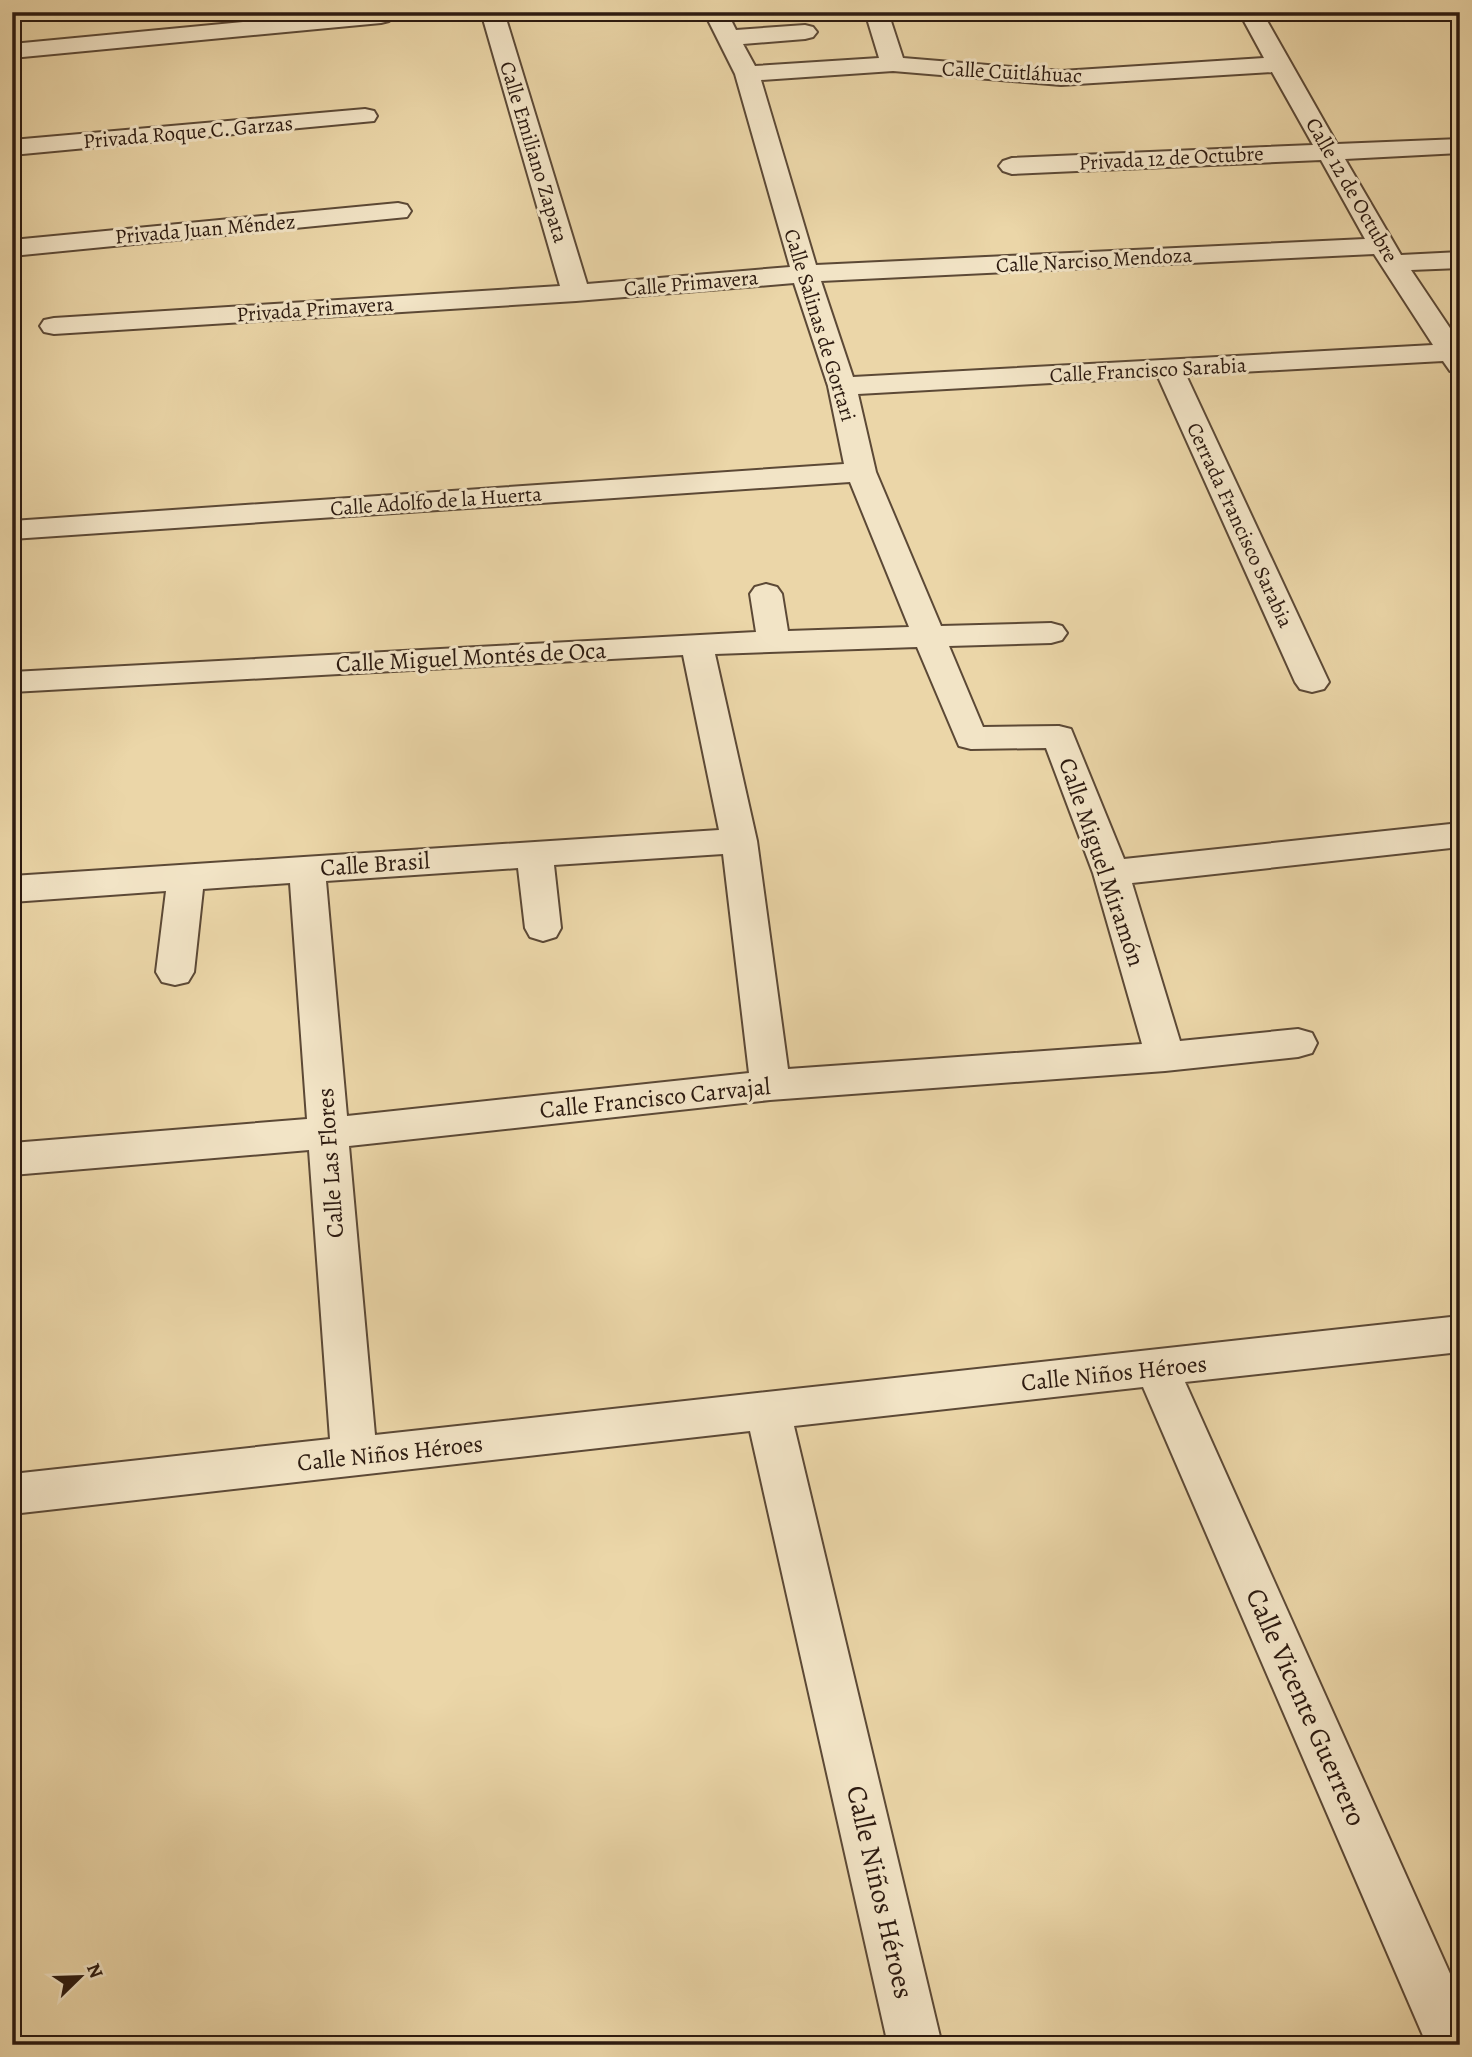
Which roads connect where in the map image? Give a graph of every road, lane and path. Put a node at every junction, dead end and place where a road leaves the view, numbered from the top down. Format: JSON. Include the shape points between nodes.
{"nodes":[{"id":1,"x":492,"y":12,"type":"edge"},
{"id":2,"x":715,"y":12,"type":"edge"},
{"id":3,"x":876,"y":12,"type":"edge"},
{"id":4,"x":1250,"y":12,"type":"edge"},
{"id":5,"x":381,"y":16,"type":"dead end"},
{"id":6,"x":804,"y":32,"type":"dead end"},
{"id":7,"x":728,"y":38,"type":"junction"},
{"id":8,"x":12,"y":51,"type":"edge"},
{"id":9,"x":1278,"y":64,"type":"junction"},
{"id":10,"x":893,"y":65,"type":"junction"},
{"id":11,"x":747,"y":74,"type":"junction"},
{"id":12,"x":365,"y":116,"type":"dead end"},
{"id":13,"x":1460,"y":146,"type":"edge"},
{"id":14,"x":12,"y":148,"type":"edge"},
{"id":15,"x":1329,"y":150,"type":"junction"},
{"id":16,"x":1012,"y":166,"type":"dead end"},
{"id":17,"x":398,"y":211,"type":"dead end"},
{"id":18,"x":12,"y":248,"type":"edge"},
{"id":19,"x":1388,"y":254,"type":"junction"},
{"id":20,"x":1460,"y":260,"type":"edge"},
{"id":21,"x":805,"y":274,"type":"junction"},
{"id":22,"x":576,"y":293,"type":"junction"},
{"id":23,"x":54,"y":326,"type":"dead end"},
{"id":24,"x":1456,"y":359,"type":"edge"},
{"id":25,"x":1169,"y":369,"type":"junction"},
{"id":26,"x":842,"y":386,"type":"junction"},
{"id":27,"x":861,"y":472,"type":"junction"},
{"id":28,"x":12,"y":530,"type":"edge"},
{"id":29,"x":766,"y":594,"type":"dead end"},
{"id":30,"x":1051,"y":633,"type":"dead end"},
{"id":31,"x":929,"y":636,"type":"junction"},
{"id":32,"x":774,"y":642,"type":"junction"},
{"id":33,"x":697,"y":644,"type":"junction"},
{"id":34,"x":12,"y":682,"type":"edge"},
{"id":35,"x":1312,"y":682,"type":"dead end"},
{"id":36,"x":1460,"y":835,"type":"edge"},
{"id":37,"x":739,"y":841,"type":"junction"},
{"id":38,"x":534,"y":854,"type":"junction"},
{"id":39,"x":307,"y":868,"type":"junction"},
{"id":40,"x":1111,"y":873,"type":"junction"},
{"id":41,"x":186,"y":877,"type":"junction"},
{"id":42,"x":12,"y":889,"type":"edge"},
{"id":43,"x":543,"y":928,"type":"dead end"},
{"id":44,"x":175,"y":972,"type":"dead end"},
{"id":45,"x":1298,"y":1043,"type":"dead end"},
{"id":46,"x":1165,"y":1057,"type":"junction"},
{"id":47,"x":770,"y":1085,"type":"junction"},
{"id":48,"x":328,"y":1133,"type":"junction"},
{"id":49,"x":12,"y":1159,"type":"edge"},
{"id":50,"x":1460,"y":1334,"type":"edge"},
{"id":51,"x":1157,"y":1368,"type":"junction"},
{"id":52,"x":768,"y":1411,"type":"junction"},
{"id":53,"x":354,"y":1457,"type":"junction"},
{"id":54,"x":12,"y":1494,"type":"edge"},
{"id":55,"x":915,"y":2045,"type":"edge"},
{"id":56,"x":1454,"y":2045,"type":"edge"}],
"edges":[{"from":1,"to":22,"type":"street","name":"Calle Emiliano Zapata"},
{"from":2,"to":7,"type":"street","name":"Calle Salinas de Gortari"},
{"from":3,"to":10,"type":"street"},
{"from":4,"to":9,"type":"street","name":"Calle 12 de Octubre"},
{"from":5,"to":8,"type":"street"},
{"from":6,"to":7,"type":"street"},
{"from":7,"to":11,"type":"street","name":"Calle Salinas de Gortari"},
{"from":9,"to":10,"type":"street","name":"Calle Cuitláhuac","via":[[1061,78]]},
{"from":9,"to":15,"type":"street","name":"Calle 12 de Octubre"},
{"from":10,"to":11,"type":"street","name":"Calle Cuitláhuac"},
{"from":11,"to":21,"type":"street","name":"Calle Salinas de Gortari"},
{"from":12,"to":14,"type":"street","name":"Privada Roque C. Garzas"},
{"from":13,"to":15,"type":"street","name":"Privada 12 de Octubre"},
{"from":15,"to":16,"type":"street","name":"Privada 12 de Octubre"},
{"from":15,"to":19,"type":"street","name":"Calle 12 de Octubre"},
{"from":17,"to":18,"type":"street","name":"Privada Juan Méndez"},
{"from":19,"to":20,"type":"street","name":"Calle Narciso Mendoza"},
{"from":19,"to":21,"type":"street","name":"Calle Narciso Mendoza"},
{"from":19,"to":24,"type":"street","name":"Calle 12 de Octubre"},
{"from":21,"to":22,"type":"street","name":"Calle Primavera"},
{"from":21,"to":26,"type":"street","name":"Calle Salinas de Gortari"},
{"from":22,"to":23,"type":"street","name":"Privada Primavera"},
{"from":24,"to":25,"type":"street","name":"Calle Francisco Sarabia"},
{"from":25,"to":26,"type":"street","name":"Calle Francisco Sarabia"},
{"from":25,"to":35,"type":"street","name":"Cerrada Francisco Sarabia"},
{"from":26,"to":27,"type":"street","name":"Calle Salinas de Gortari"},
{"from":27,"to":28,"type":"street","name":"Calle Adolfo de la Huerta"},
{"from":27,"to":31,"type":"street","name":"Calle Salinas de Gortari"},
{"from":29,"to":32,"type":"street"},
{"from":30,"to":31,"type":"street","name":"Calle Miguel Montés de Oca"},
{"from":31,"to":32,"type":"street","name":"Calle Miguel Montés de Oca"},
{"from":31,"to":40,"type":"street","name":"Calle Miguel Miramón","via":[[971,738],[1059,737]]},
{"from":32,"to":33,"type":"street","name":"Calle Miguel Montés de Oca"},
{"from":33,"to":34,"type":"street","name":"Calle Miguel Montés de Oca"},
{"from":33,"to":37,"type":"street"},
{"from":36,"to":40,"type":"street"},
{"from":37,"to":38,"type":"street","name":"Calle Brasil"},
{"from":37,"to":47,"type":"street"},
{"from":38,"to":39,"type":"street","name":"Calle Brasil"},
{"from":38,"to":43,"type":"street"},
{"from":39,"to":41,"type":"street","name":"Calle Brasil"},
{"from":39,"to":48,"type":"street","name":"Calle Las Flores"},
{"from":40,"to":46,"type":"street","name":"Calle Miguel Miramón"},
{"from":41,"to":42,"type":"street","name":"Calle Brasil"},
{"from":41,"to":44,"type":"street"},
{"from":45,"to":46,"type":"street","name":"Calle Francisco Carvajal"},
{"from":46,"to":47,"type":"street","name":"Calle Francisco Carvajal"},
{"from":47,"to":48,"type":"street","name":"Calle Francisco Carvajal"},
{"from":48,"to":49,"type":"street","name":"Calle Francisco Carvajal"},
{"from":48,"to":53,"type":"street","name":"Calle Las Flores"},
{"from":50,"to":51,"type":"street","name":"Calle Niños Héroes"},
{"from":51,"to":52,"type":"street","name":"Calle Niños Héroes"},
{"from":51,"to":56,"type":"street","name":"Calle Vicente Guerrero"},
{"from":52,"to":53,"type":"street","name":"Calle Niños Héroes"},
{"from":52,"to":55,"type":"street","name":"Calle Niños Héroes"},
{"from":53,"to":54,"type":"street","name":"Calle Niños Héroes"}]}
